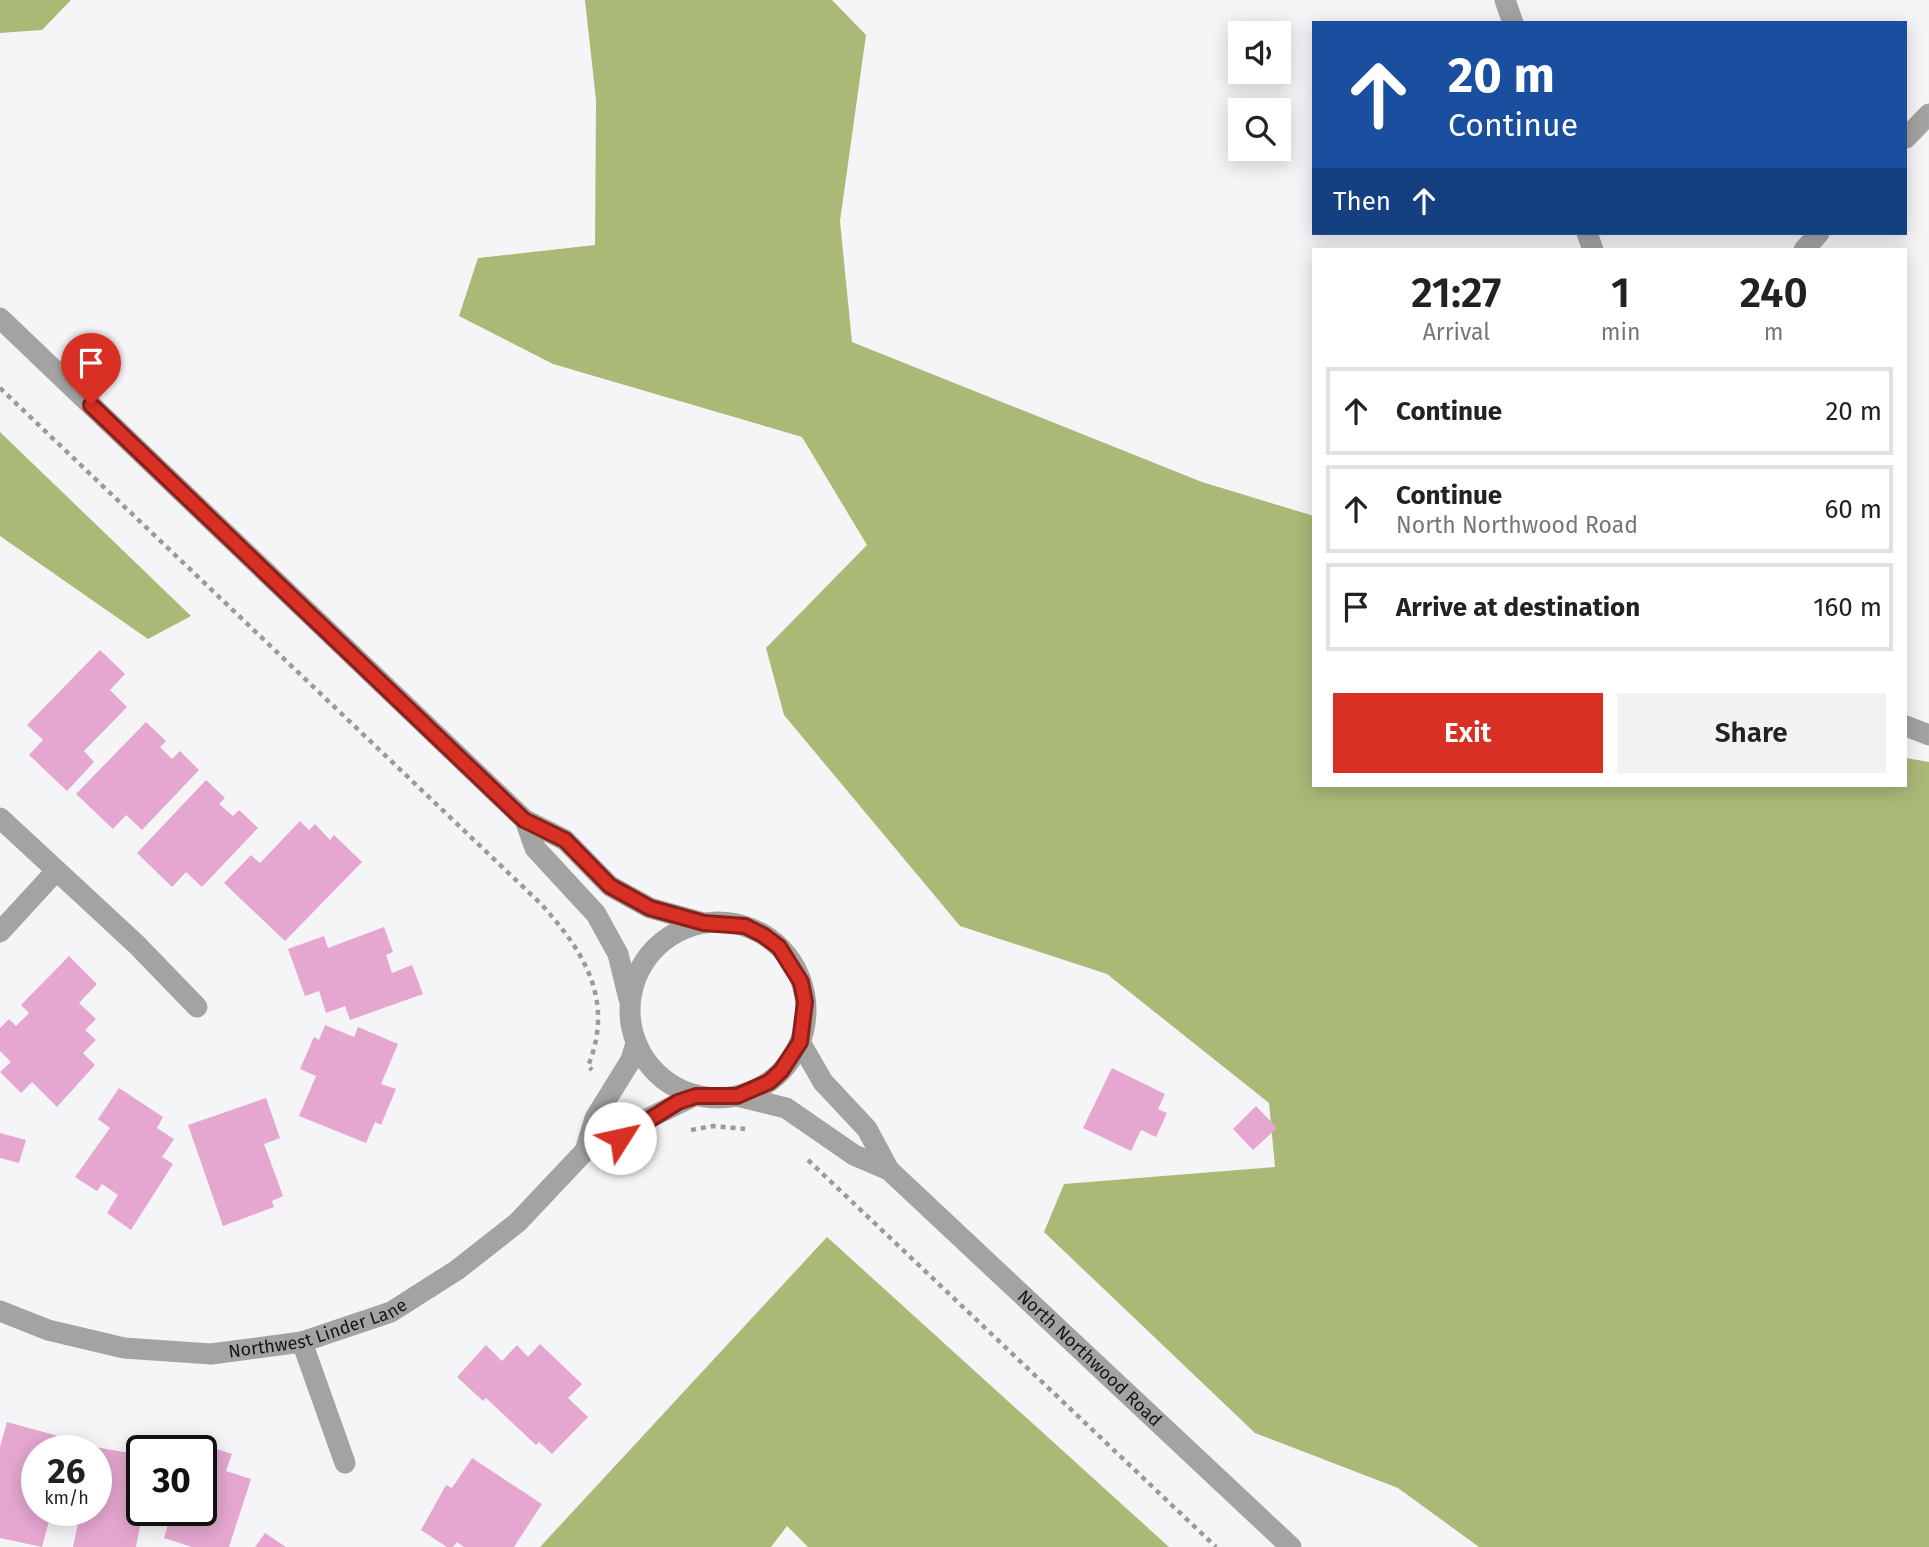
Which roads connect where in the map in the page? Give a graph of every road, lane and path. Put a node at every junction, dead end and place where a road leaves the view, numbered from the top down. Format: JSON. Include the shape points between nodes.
{"nodes":[{"id":1,"x":1505,"y":0,"type":"edge"},
{"id":2,"x":1512,"y":21,"type":"edge"},
{"id":3,"x":1929,"y":114,"type":"edge"},
{"id":4,"x":1907,"y":137,"type":"edge"},
{"id":5,"x":0,"y":318,"type":"edge"},
{"id":6,"x":1907,"y":726,"type":"edge"},
{"id":7,"x":1929,"y":735,"type":"edge"},
{"id":8,"x":0,"y":818,"type":"edge"},
{"id":9,"x":524,"y":820,"type":"junction"},
{"id":10,"x":56,"y":871,"type":"junction"},
{"id":11,"x":704,"y":923,"type":"junction"},
{"id":12,"x":0,"y":932,"type":"edge"},
{"id":13,"x":630,"y":1002,"type":"junction"},
{"id":14,"x":197,"y":1007,"type":"dead end"},
{"id":15,"x":800,"y":1042,"type":"junction"},
{"id":16,"x":636,"y":1043,"type":"junction"},
{"id":17,"x":696,"y":1096,"type":"junction"},
{"id":18,"x":737,"y":1096,"type":"junction"},
{"id":19,"x":585,"y":1151,"type":"junction"},
{"id":20,"x":889,"y":1170,"type":"junction"},
{"id":21,"x":0,"y":1311,"type":"edge"},
{"id":22,"x":302,"y":1342,"type":"junction"},
{"id":23,"x":345,"y":1463,"type":"dead end"},
{"id":24,"x":1291,"y":1547,"type":"edge"}],
"edges":[{"from":1,"to":2,"type":"street"},
{"from":3,"to":4,"type":"street"},
{"from":5,"to":9,"type":"street"},
{"from":6,"to":7,"type":"street"},
{"from":8,"to":10,"type":"street"},
{"from":9,"to":11,"type":"street","via":[[565,840],[610,886],[650,908]]},
{"from":9,"to":13,"type":"street","via":[[535,848],[596,914],[618,954]]},
{"from":10,"to":12,"type":"street"},
{"from":10,"to":14,"type":"street"},
{"from":11,"to":13,"type":"street","via":[[677,933],[654,950],[634,983]]},
{"from":11,"to":15,"type":"street","via":[[745,926],[779,947],[801,982],[805,1002]]},
{"from":13,"to":16,"type":"street"},
{"from":15,"to":18,"type":"street","via":[[769,1082]]},
{"from":15,"to":20,"type":"street","name":"North Northwood Road","via":[[822,1082],[867,1129]]},
{"from":16,"to":17,"type":"street","via":[[653,1071]]},
{"from":16,"to":19,"type":"street","name":"Northwest Linder Lane","via":[[631,1060],[595,1118]]},
{"from":17,"to":18,"type":"street"},
{"from":17,"to":19,"type":"street","name":"Northwest Linder Lane","via":[[620,1138]]},
{"from":18,"to":20,"type":"street","name":"North Northwood Road","via":[[786,1108],[854,1155]]},
{"from":19,"to":22,"type":"street","name":"Northwest Linder Lane","via":[[517,1222],[457,1270],[391,1312]]},
{"from":20,"to":24,"type":"street","name":"North Northwood Road"},
{"from":21,"to":22,"type":"street","name":"Northwest Linder Lane","via":[[48,1331],[124,1348],[211,1354]]},
{"from":22,"to":23,"type":"street"}]}
